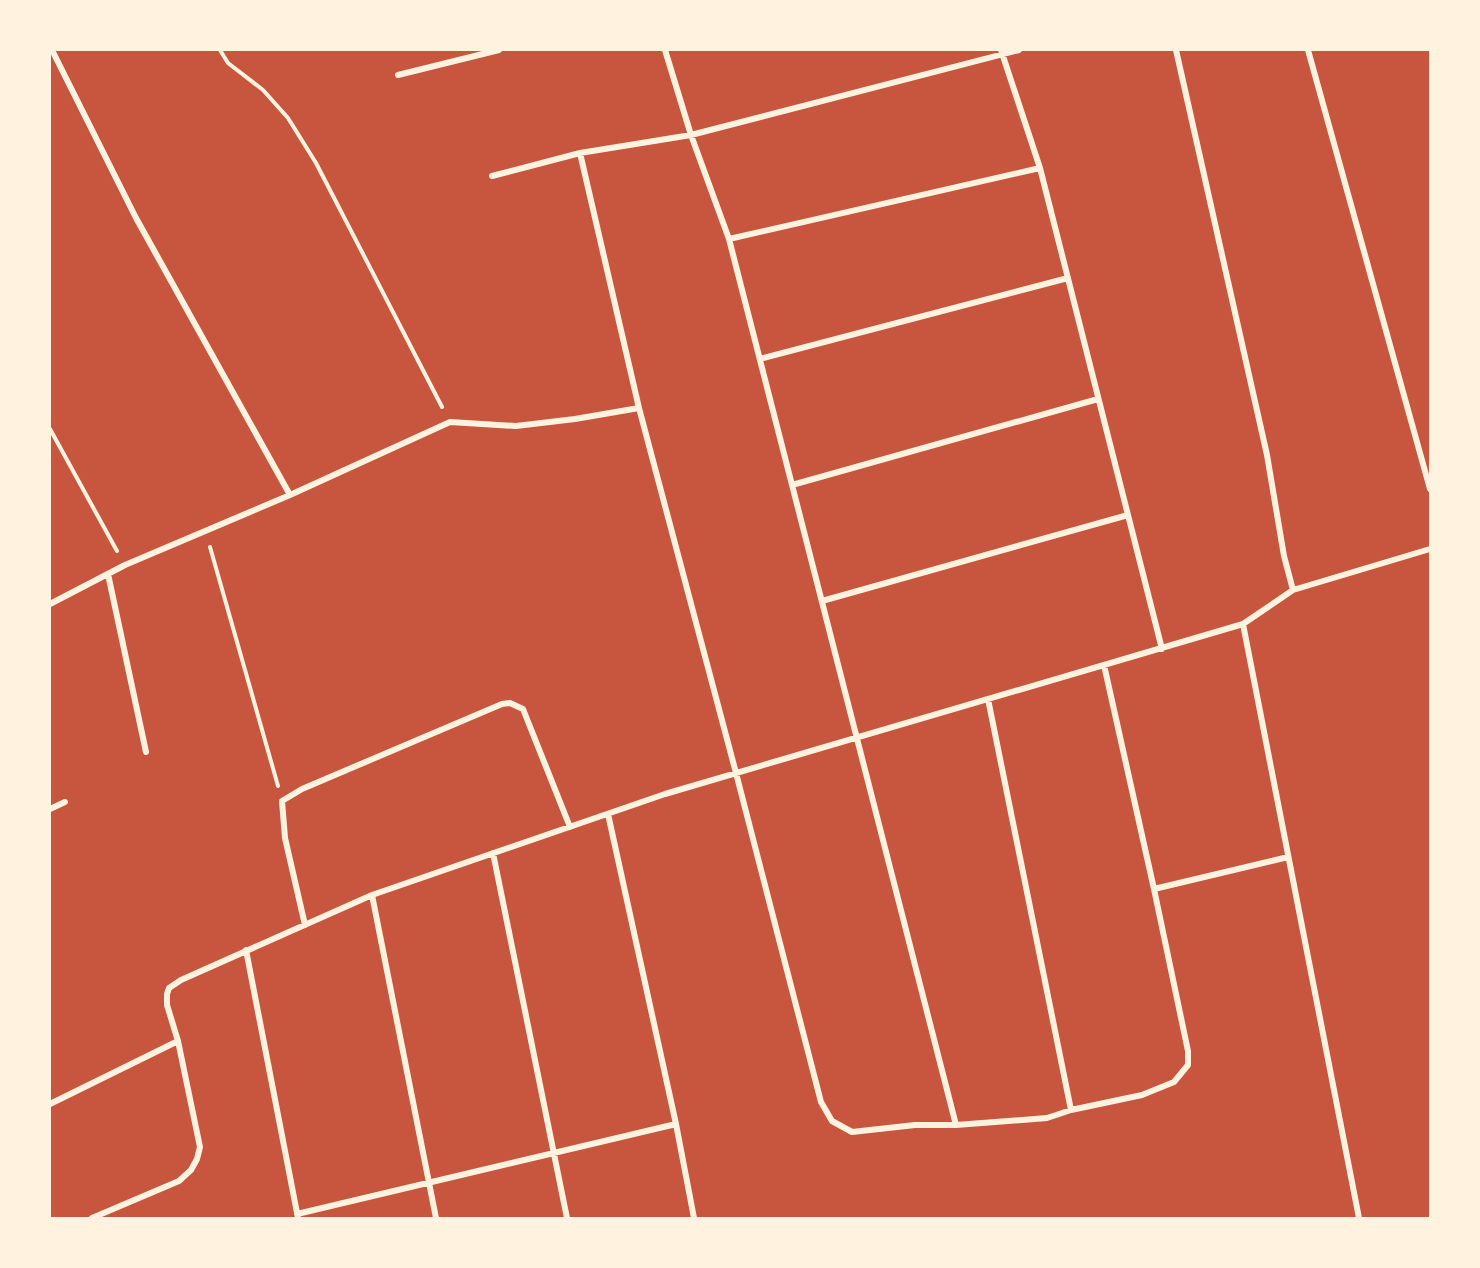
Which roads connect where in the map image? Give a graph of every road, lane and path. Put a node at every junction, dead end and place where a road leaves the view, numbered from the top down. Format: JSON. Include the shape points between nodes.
{"nodes":[{"id":1,"x":52,"y":50,"type":"edge"},
{"id":2,"x":219,"y":50,"type":"edge"},
{"id":3,"x":499,"y":50,"type":"edge"},
{"id":4,"x":665,"y":50,"type":"edge"},
{"id":5,"x":1019,"y":50,"type":"edge"},
{"id":6,"x":1176,"y":50,"type":"edge"},
{"id":7,"x":1308,"y":50,"type":"edge"},
{"id":8,"x":1001,"y":52,"type":"edge"},
{"id":9,"x":398,"y":75,"type":"dead end"},
{"id":10,"x":691,"y":135,"type":"junction"},
{"id":11,"x":580,"y":153,"type":"junction"},
{"id":12,"x":1040,"y":168,"type":"junction"},
{"id":13,"x":492,"y":176,"type":"dead end"},
{"id":14,"x":729,"y":239,"type":"junction"},
{"id":15,"x":1068,"y":278,"type":"junction"},
{"id":16,"x":760,"y":359,"type":"junction"},
{"id":17,"x":1098,"y":399,"type":"junction"},
{"id":18,"x":639,"y":408,"type":"junction"},
{"id":19,"x":450,"y":422,"type":"junction"},
{"id":20,"x":50,"y":429,"type":"edge"},
{"id":21,"x":792,"y":485,"type":"junction"},
{"id":22,"x":1431,"y":489,"type":"edge"},
{"id":23,"x":290,"y":495,"type":"junction"},
{"id":24,"x":1128,"y":515,"type":"junction"},
{"id":25,"x":205,"y":531,"type":"junction"},
{"id":26,"x":1431,"y":549,"type":"edge"},
{"id":27,"x":125,"y":566,"type":"junction"},
{"id":28,"x":108,"y":574,"type":"junction"},
{"id":29,"x":1293,"y":590,"type":"junction"},
{"id":30,"x":822,"y":601,"type":"junction"},
{"id":31,"x":50,"y":604,"type":"edge"},
{"id":32,"x":1243,"y":624,"type":"junction"},
{"id":33,"x":1162,"y":649,"type":"junction"},
{"id":34,"x":1104,"y":665,"type":"junction"},
{"id":35,"x":988,"y":699,"type":"junction"},
{"id":36,"x":857,"y":738,"type":"junction"},
{"id":37,"x":146,"y":752,"type":"dead end"},
{"id":38,"x":736,"y":773,"type":"junction"},
{"id":39,"x":282,"y":801,"type":"junction"},
{"id":40,"x":65,"y":802,"type":"dead end"},
{"id":41,"x":50,"y":809,"type":"edge"},
{"id":42,"x":608,"y":814,"type":"junction"},
{"id":43,"x":570,"y":827,"type":"junction"},
{"id":44,"x":493,"y":853,"type":"junction"},
{"id":45,"x":1288,"y":857,"type":"junction"},
{"id":46,"x":1154,"y":890,"type":"junction"},
{"id":47,"x":372,"y":895,"type":"junction"},
{"id":48,"x":305,"y":925,"type":"junction"},
{"id":49,"x":246,"y":950,"type":"junction"},
{"id":50,"x":178,"y":1041,"type":"junction"},
{"id":51,"x":50,"y":1104,"type":"edge"},
{"id":52,"x":1071,"y":1110,"type":"junction"},
{"id":53,"x":676,"y":1124,"type":"junction"},
{"id":54,"x":956,"y":1125,"type":"junction"},
{"id":55,"x":554,"y":1153,"type":"junction"},
{"id":56,"x":429,"y":1182,"type":"junction"},
{"id":57,"x":297,"y":1216,"type":"edge"},
{"id":58,"x":92,"y":1218,"type":"edge"},
{"id":59,"x":436,"y":1218,"type":"edge"},
{"id":60,"x":567,"y":1218,"type":"edge"},
{"id":61,"x":694,"y":1218,"type":"edge"},
{"id":62,"x":1359,"y":1218,"type":"edge"}],
"edges":[{"from":1,"to":23,"type":"street","via":[[136,218]]},
{"from":2,"to":19,"type":"path","via":[[228,63],[264,90],[288,118],[316,163]]},
{"from":3,"to":9,"type":"street"},
{"from":4,"to":10,"type":"street"},
{"from":5,"to":8,"type":"street"},
{"from":6,"to":29,"type":"street","via":[[1267,455]]},
{"from":7,"to":22,"type":"street"},
{"from":8,"to":10,"type":"street"},
{"from":8,"to":12,"type":"street"},
{"from":10,"to":11,"type":"street"},
{"from":10,"to":14,"type":"street"},
{"from":11,"to":13,"type":"street"},
{"from":11,"to":18,"type":"street"},
{"from":12,"to":14,"type":"street"},
{"from":12,"to":15,"type":"street"},
{"from":14,"to":16,"type":"street"},
{"from":15,"to":16,"type":"street"},
{"from":15,"to":17,"type":"street"},
{"from":16,"to":21,"type":"street"},
{"from":17,"to":21,"type":"street"},
{"from":17,"to":24,"type":"street"},
{"from":18,"to":19,"type":"street","via":[[516,426]]},
{"from":18,"to":38,"type":"street"},
{"from":19,"to":23,"type":"street"},
{"from":20,"to":27,"type":"path"},
{"from":21,"to":30,"type":"street"},
{"from":23,"to":25,"type":"street"},
{"from":24,"to":30,"type":"street"},
{"from":24,"to":33,"type":"street"},
{"from":25,"to":27,"type":"street"},
{"from":25,"to":39,"type":"path"},
{"from":26,"to":29,"type":"street"},
{"from":27,"to":28,"type":"street"},
{"from":28,"to":31,"type":"street"},
{"from":28,"to":37,"type":"street"},
{"from":29,"to":32,"type":"street"},
{"from":30,"to":36,"type":"street"},
{"from":32,"to":33,"type":"street"},
{"from":32,"to":45,"type":"street"},
{"from":33,"to":34,"type":"street"},
{"from":34,"to":35,"type":"street"},
{"from":34,"to":46,"type":"street"},
{"from":35,"to":36,"type":"street"},
{"from":35,"to":52,"type":"street"},
{"from":36,"to":38,"type":"street"},
{"from":36,"to":54,"type":"street"},
{"from":38,"to":42,"type":"street"},
{"from":38,"to":54,"type":"street","via":[[826,1113],[852,1132]]},
{"from":39,"to":43,"type":"street","via":[[302,789],[510,703],[523,709],[527,716]]},
{"from":39,"to":48,"type":"street","via":[[285,838]]},
{"from":40,"to":41,"type":"street"},
{"from":42,"to":43,"type":"street"},
{"from":42,"to":53,"type":"street"},
{"from":43,"to":44,"type":"street"},
{"from":44,"to":47,"type":"street"},
{"from":44,"to":55,"type":"street"},
{"from":45,"to":46,"type":"street"},
{"from":45,"to":62,"type":"street"},
{"from":46,"to":52,"type":"street","via":[[1188,1065],[1174,1082],[1157,1090]]},
{"from":47,"to":48,"type":"street"},
{"from":47,"to":56,"type":"street"},
{"from":48,"to":49,"type":"street"},
{"from":49,"to":50,"type":"street","via":[[170,988],[167,1005]]},
{"from":49,"to":57,"type":"street"},
{"from":50,"to":51,"type":"street"},
{"from":50,"to":58,"type":"street","via":[[200,1147],[197,1159],[179,1181]]},
{"from":52,"to":54,"type":"street","via":[[1047,1118]]},
{"from":53,"to":55,"type":"street"},
{"from":53,"to":61,"type":"street"},
{"from":55,"to":56,"type":"street"},
{"from":55,"to":60,"type":"street"},
{"from":56,"to":57,"type":"street"},
{"from":56,"to":59,"type":"street"}]}
